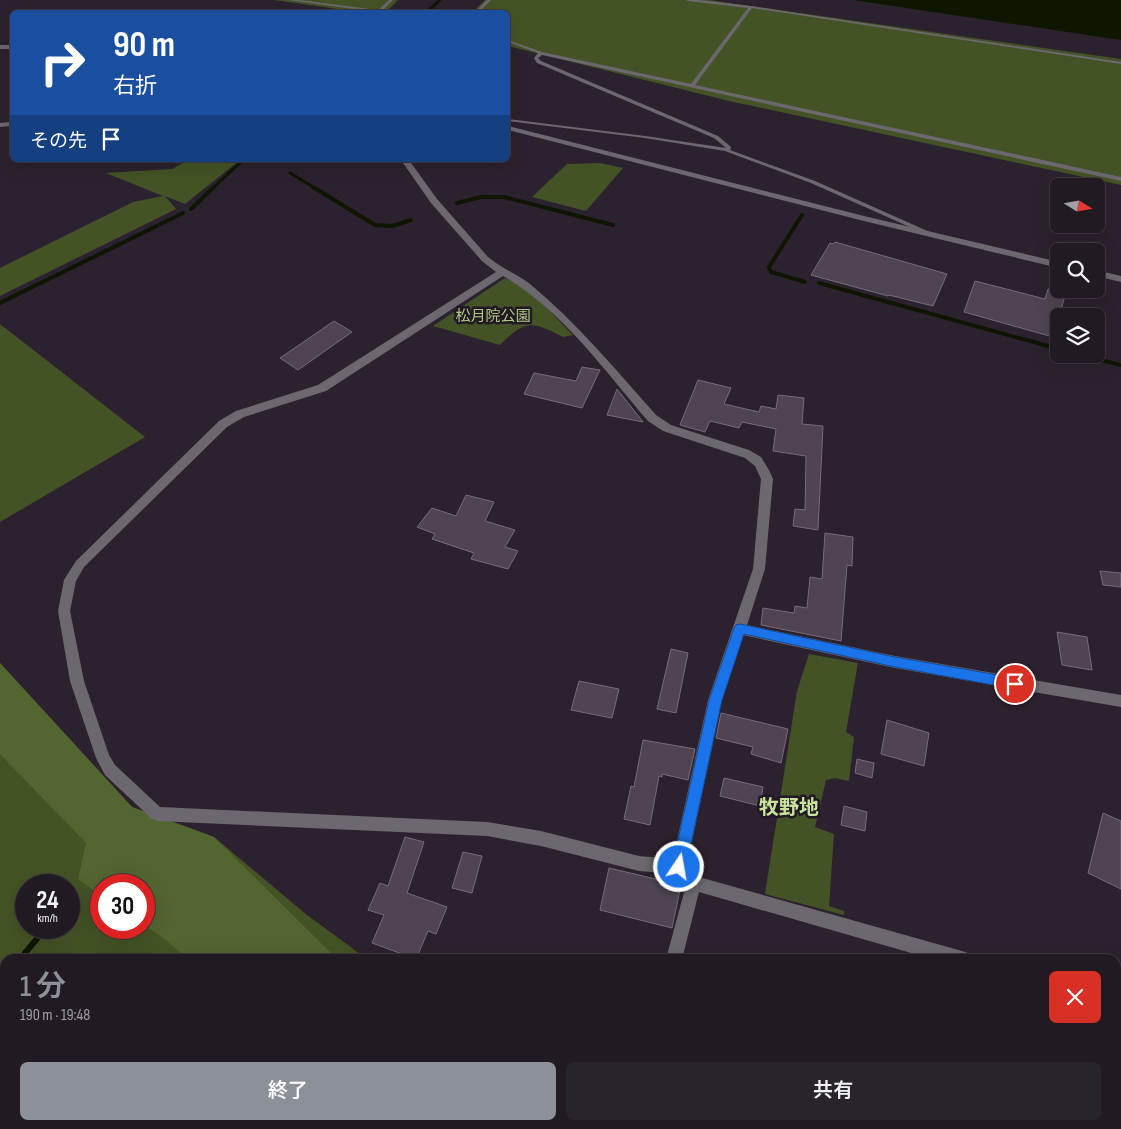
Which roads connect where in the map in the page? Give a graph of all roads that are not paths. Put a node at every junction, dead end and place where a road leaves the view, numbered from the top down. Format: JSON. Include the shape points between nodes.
{"nodes":[{"id":1,"x":290,"y":0,"type":"edge"},
{"id":2,"x":391,"y":0,"type":"edge"},
{"id":3,"x":490,"y":0,"type":"edge"},
{"id":4,"x":688,"y":0,"type":"edge"},
{"id":5,"x":751,"y":7,"type":"junction"},
{"id":6,"x":366,"y":10,"type":"edge"},
{"id":7,"x":383,"y":10,"type":"edge"},
{"id":8,"x":479,"y":10,"type":"edge"},
{"id":9,"x":510,"y":42,"type":"edge"},
{"id":10,"x":541,"y":52,"type":"junction"},
{"id":11,"x":1121,"y":63,"type":"edge"},
{"id":12,"x":693,"y":85,"type":"junction"},
{"id":13,"x":510,"y":120,"type":"edge"},
{"id":14,"x":510,"y":129,"type":"edge"},
{"id":15,"x":726,"y":150,"type":"junction"},
{"id":16,"x":406,"y":162,"type":"edge"},
{"id":17,"x":1121,"y":179,"type":"edge"},
{"id":18,"x":934,"y":236,"type":"junction"},
{"id":19,"x":1050,"y":263,"type":"edge"},
{"id":20,"x":503,"y":272,"type":"junction"},
{"id":21,"x":1105,"y":275,"type":"edge"},
{"id":22,"x":1121,"y":279,"type":"edge"},
{"id":23,"x":740,"y":628,"type":"junction"},
{"id":24,"x":1121,"y":701,"type":"edge"},
{"id":25,"x":679,"y":867,"type":"junction"},
{"id":26,"x":694,"y":883,"type":"junction"},
{"id":27,"x":675,"y":954,"type":"edge"},
{"id":28,"x":944,"y":954,"type":"edge"}],
"edges":[{"from":1,"to":6,"type":"lane"},
{"from":2,"to":7,"type":"lane"},
{"from":3,"to":8,"type":"lane"},
{"from":4,"to":5,"type":"lane"},
{"from":5,"to":11,"type":"lane"},
{"from":5,"to":12,"type":"lane"},
{"from":9,"to":10,"type":"lane"},
{"from":10,"to":12,"type":"lane"},
{"from":10,"to":15,"type":"lane","via":[[536,58],[539,62],[716,137],[729,148]]},
{"from":12,"to":17,"type":"lane"},
{"from":13,"to":15,"type":"lane"},
{"from":14,"to":18,"type":"street"},
{"from":15,"to":18,"type":"lane","via":[[813,182]]},
{"from":16,"to":20,"type":"street","via":[[434,201],[485,259]]},
{"from":18,"to":19,"type":"street"},
{"from":20,"to":23,"type":"street","via":[[525,285],[572,327],[652,418],[668,428],[745,453],[757,459],[764,468],[767,479],[759,569]]},
{"from":20,"to":25,"type":"street","via":[[322,388],[240,414],[223,424],[80,564],[70,580],[64,611],[78,681],[103,758],[110,770],[157,814],[487,829],[522,834],[631,862]]},
{"from":21,"to":22,"type":"street"},
{"from":23,"to":24,"type":"street","via":[[895,662]]},
{"from":23,"to":25,"type":"street","via":[[715,700]]},
{"from":25,"to":26,"type":"street"},
{"from":26,"to":27,"type":"street"},
{"from":26,"to":28,"type":"street"}]}
